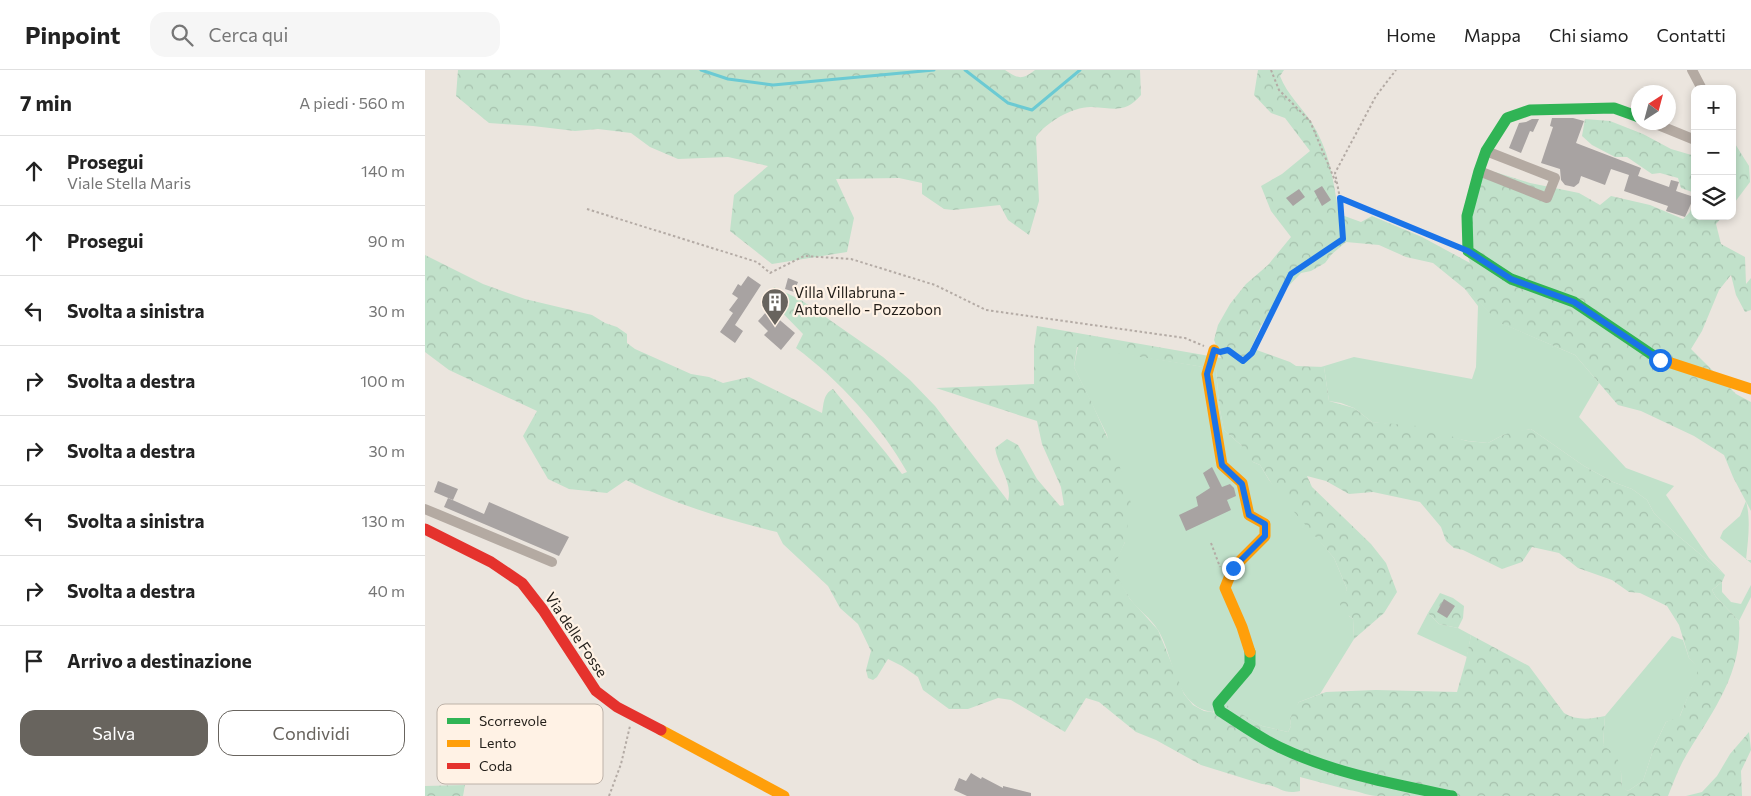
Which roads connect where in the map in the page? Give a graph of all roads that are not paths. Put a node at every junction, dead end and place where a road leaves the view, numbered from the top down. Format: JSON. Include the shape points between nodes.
{"nodes":[{"id":1,"x":1692,"y":70,"type":"edge"},
{"id":2,"x":1700,"y":85,"type":"edge"},
{"id":3,"x":1631,"y":114,"type":"edge"},
{"id":4,"x":1671,"y":130,"type":"edge"},
{"id":5,"x":1691,"y":138,"type":"edge"},
{"id":6,"x":1487,"y":151,"type":"junction"},
{"id":7,"x":1479,"y":171,"type":"junction"},
{"id":8,"x":1214,"y":350,"type":"road end"},
{"id":9,"x":1751,"y":389,"type":"edge"},
{"id":10,"x":425,"y":509,"type":"edge"},
{"id":11,"x":425,"y":530,"type":"edge"},
{"id":12,"x":552,"y":562,"type":"dead end"},
{"id":13,"x":784,"y":796,"type":"edge"},
{"id":14,"x":1452,"y":796,"type":"edge"}],
"edges":[{"from":1,"to":2,"type":"street"},
{"from":3,"to":6,"type":"street","via":[[1614,108],[1530,110],[1507,118]]},
{"from":4,"to":5,"type":"street"},
{"from":6,"to":7,"type":"street"},
{"from":6,"to":7,"type":"street","via":[[1555,178],[1547,198]]},
{"from":7,"to":9,"type":"street","via":[[1467,216],[1468,251],[1511,279],[1574,302],[1660,360]]},
{"from":8,"to":14,"type":"street","via":[[1207,374],[1222,465],[1242,484],[1249,515],[1265,524],[1265,536],[1233,568],[1225,588],[1250,649],[1251,663],[1218,704],[1219,711],[1277,747],[1312,762],[1366,779]]},
{"from":10,"to":12,"type":"street"},
{"from":11,"to":13,"type":"street","name":"Via delle Fosse","via":[[491,562],[522,583],[596,691],[617,708]]}]}
